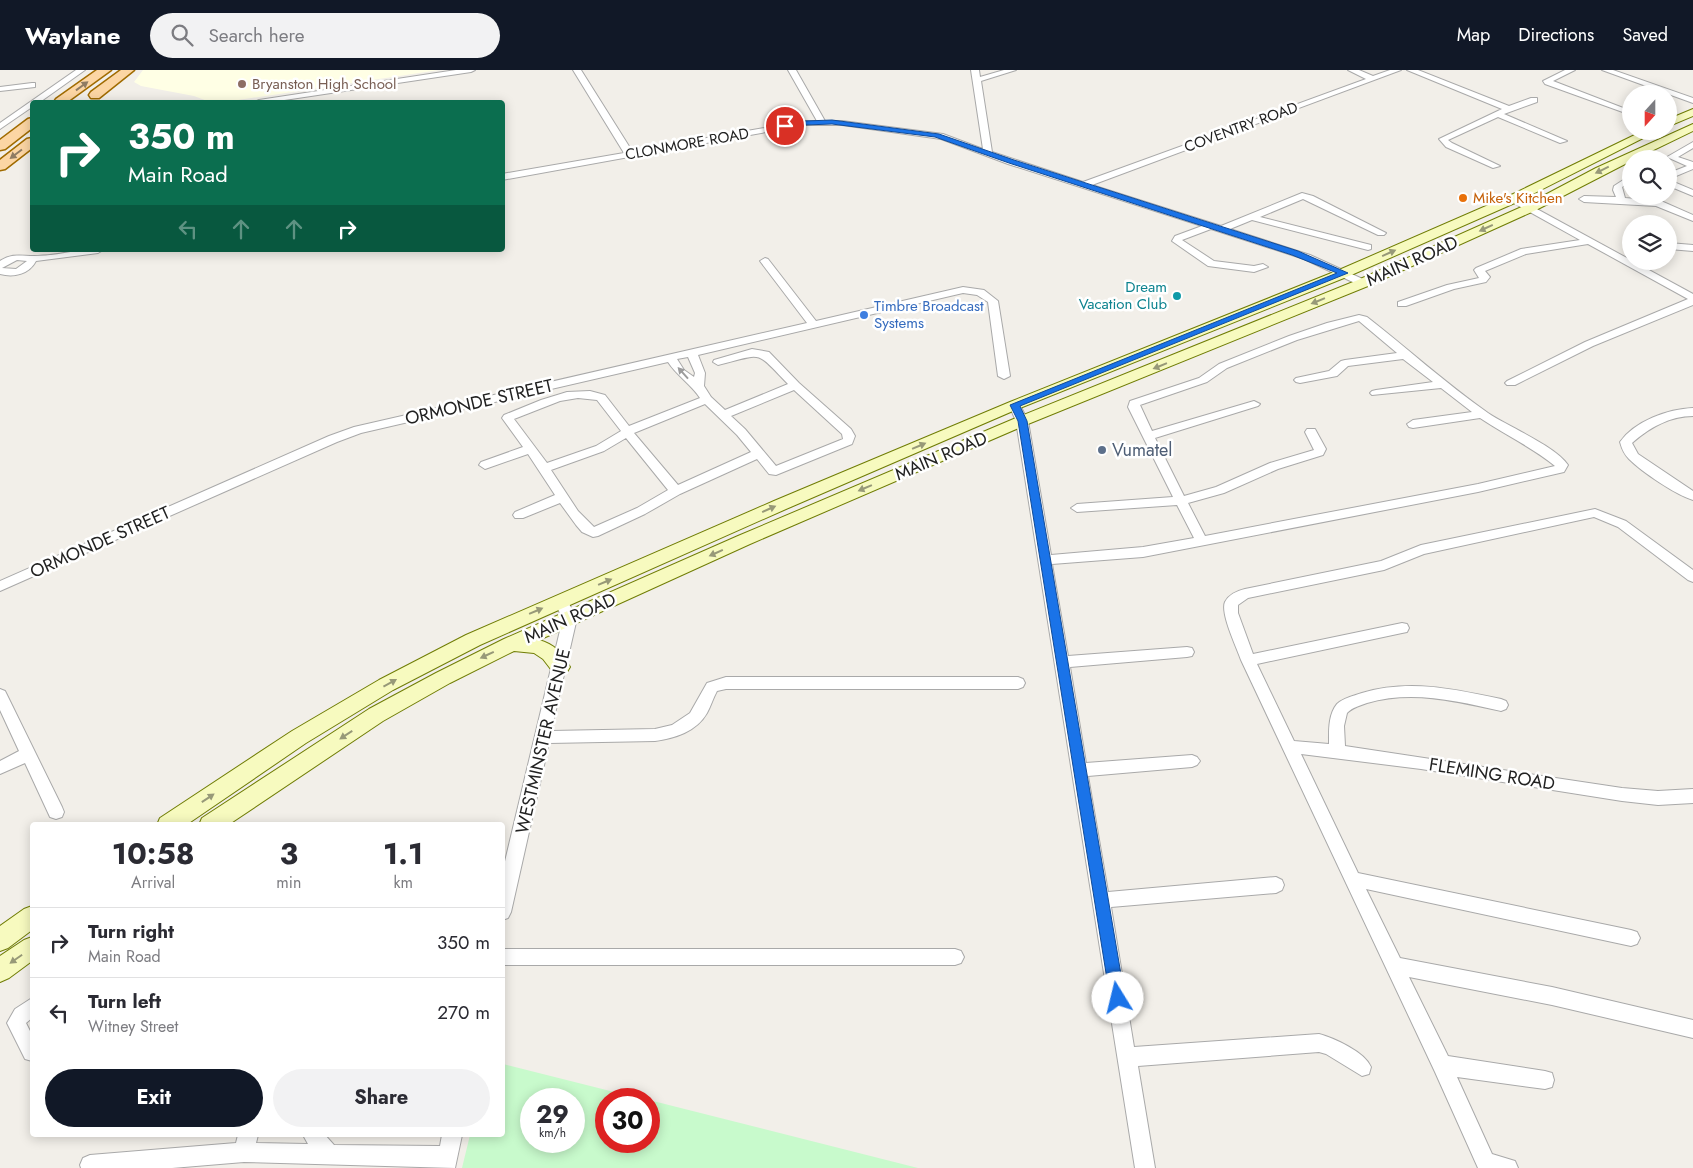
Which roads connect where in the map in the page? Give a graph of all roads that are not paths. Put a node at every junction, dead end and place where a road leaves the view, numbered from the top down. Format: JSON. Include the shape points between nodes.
{"nodes":[{"id":1,"x":81,"y":70,"type":"edge"},
{"id":2,"x":105,"y":70,"type":"edge"},
{"id":3,"x":128,"y":70,"type":"edge"},
{"id":4,"x":470,"y":70,"type":"edge"},
{"id":5,"x":577,"y":70,"type":"edge"},
{"id":6,"x":792,"y":70,"type":"edge"},
{"id":7,"x":975,"y":70,"type":"edge"},
{"id":8,"x":1012,"y":70,"type":"edge"},
{"id":9,"x":1352,"y":70,"type":"edge"},
{"id":10,"x":1398,"y":70,"type":"edge"},
{"id":11,"x":1411,"y":70,"type":"edge"},
{"id":12,"x":1570,"y":70,"type":"edge"},
{"id":13,"x":1606,"y":70,"type":"edge"},
{"id":14,"x":1371,"y":78,"type":"junction"},
{"id":15,"x":977,"y":80,"type":"junction"},
{"id":16,"x":32,"y":86,"type":"dead end"},
{"id":17,"x":0,"y":89,"type":"edge"},
{"id":18,"x":38,"y":100,"type":"edge"},
{"id":19,"x":63,"y":100,"type":"edge"},
{"id":20,"x":88,"y":100,"type":"edge"},
{"id":21,"x":272,"y":100,"type":"edge"},
{"id":22,"x":1534,"y":100,"type":"dead end"},
{"id":23,"x":1693,"y":101,"type":"edge"},
{"id":24,"x":30,"y":106,"type":"edge"},
{"id":25,"x":1509,"y":109,"type":"junction"},
{"id":26,"x":1622,"y":110,"type":"edge"},
{"id":27,"x":816,"y":111,"type":"junction"},
{"id":28,"x":1693,"y":112,"type":"edge"},
{"id":29,"x":1498,"y":114,"type":"junction"},
{"id":30,"x":1678,"y":119,"type":"edge"},
{"id":31,"x":822,"y":122,"type":"junction"},
{"id":32,"x":842,"y":123,"type":"junction"},
{"id":33,"x":2,"y":124,"type":"edge"},
{"id":34,"x":30,"y":124,"type":"edge"},
{"id":35,"x":798,"y":124,"type":"junction"},
{"id":36,"x":1693,"y":127,"type":"edge"},
{"id":37,"x":1634,"y":140,"type":"edge"},
{"id":38,"x":1563,"y":141,"type":"dead end"},
{"id":39,"x":30,"y":144,"type":"edge"},
{"id":40,"x":1693,"y":145,"type":"edge"},
{"id":41,"x":0,"y":146,"type":"edge"},
{"id":42,"x":988,"y":153,"type":"junction"},
{"id":43,"x":629,"y":154,"type":"junction"},
{"id":44,"x":1677,"y":154,"type":"edge"},
{"id":45,"x":1677,"y":160,"type":"edge"},
{"id":46,"x":1693,"y":165,"type":"edge"},
{"id":47,"x":0,"y":166,"type":"edge"},
{"id":48,"x":1496,"y":166,"type":"dead end"},
{"id":49,"x":1677,"y":172,"type":"edge"},
{"id":50,"x":505,"y":176,"type":"edge"},
{"id":51,"x":1622,"y":184,"type":"edge"},
{"id":52,"x":1084,"y":186,"type":"junction"},
{"id":53,"x":1677,"y":186,"type":"edge"},
{"id":54,"x":1693,"y":193,"type":"edge"},
{"id":55,"x":1513,"y":199,"type":"junction"},
{"id":56,"x":1584,"y":199,"type":"dead end"},
{"id":57,"x":1622,"y":200,"type":"joint"},
{"id":58,"x":1660,"y":205,"type":"edge"},
{"id":59,"x":1530,"y":208,"type":"junction"},
{"id":60,"x":1251,"y":217,"type":"junction"},
{"id":61,"x":1693,"y":218,"type":"edge"},
{"id":62,"x":1217,"y":228,"type":"junction"},
{"id":63,"x":1381,"y":233,"type":"dead end"},
{"id":64,"x":1590,"y":240,"type":"junction"},
{"id":65,"x":1368,"y":247,"type":"dead end"},
{"id":66,"x":1677,"y":247,"type":"edge"},
{"id":67,"x":1693,"y":248,"type":"edge"},
{"id":68,"x":86,"y":252,"type":"edge"},
{"id":69,"x":31,"y":257,"type":"edge"},
{"id":70,"x":765,"y":261,"type":"dead end"},
{"id":71,"x":1,"y":267,"type":"edge"},
{"id":72,"x":1263,"y":267,"type":"dead end"},
{"id":73,"x":12,"y":273,"type":"junction"},
{"id":74,"x":1344,"y":273,"type":"junction"},
{"id":75,"x":0,"y":278,"type":"edge"},
{"id":76,"x":1363,"y":283,"type":"junction"},
{"id":77,"x":1693,"y":300,"type":"edge"},
{"id":78,"x":1402,"y":304,"type":"dead end"},
{"id":79,"x":814,"y":325,"type":"junction"},
{"id":80,"x":692,"y":353,"type":"junction"},
{"id":81,"x":1405,"y":355,"type":"junction"},
{"id":82,"x":671,"y":358,"type":"junction"},
{"id":83,"x":718,"y":362,"type":"dead end"},
{"id":84,"x":1004,"y":376,"type":"dead end"},
{"id":85,"x":1300,"y":380,"type":"dead end"},
{"id":86,"x":1511,"y":383,"type":"dead end"},
{"id":87,"x":1443,"y":384,"type":"junction"},
{"id":88,"x":795,"y":385,"type":"junction"},
{"id":89,"x":698,"y":386,"type":"junction"},
{"id":90,"x":1376,"y":394,"type":"dead end"},
{"id":91,"x":707,"y":399,"type":"junction"},
{"id":92,"x":1254,"y":404,"type":"dead end"},
{"id":93,"x":1693,"y":412,"type":"edge"},
{"id":94,"x":1019,"y":413,"type":"junction"},
{"id":95,"x":1482,"y":414,"type":"junction"},
{"id":96,"x":724,"y":415,"type":"junction"},
{"id":97,"x":1413,"y":424,"type":"dead end"},
{"id":98,"x":628,"y":431,"type":"junction"},
{"id":99,"x":1311,"y":432,"type":"dead end"},
{"id":100,"x":1149,"y":436,"type":"junction"},
{"id":101,"x":530,"y":449,"type":"junction"},
{"id":102,"x":757,"y":454,"type":"junction"},
{"id":103,"x":485,"y":465,"type":"dead end"},
{"id":104,"x":545,"y":468,"type":"junction"},
{"id":105,"x":676,"y":491,"type":"junction"},
{"id":106,"x":1693,"y":496,"type":"edge"},
{"id":107,"x":562,"y":498,"type":"junction"},
{"id":108,"x":1180,"y":501,"type":"junction"},
{"id":109,"x":1077,"y":508,"type":"dead end"},
{"id":110,"x":519,"y":515,"type":"dead end"},
{"id":111,"x":1202,"y":541,"type":"junction"},
{"id":112,"x":1046,"y":560,"type":"junction"},
{"id":113,"x":1693,"y":577,"type":"edge"},
{"id":114,"x":0,"y":586,"type":"edge"},
{"id":115,"x":565,"y":609,"type":"junction"},
{"id":116,"x":1402,"y":628,"type":"dead end"},
{"id":117,"x":511,"y":644,"type":"junction"},
{"id":118,"x":1187,"y":652,"type":"dead end"},
{"id":119,"x":1248,"y":660,"type":"junction"},
{"id":120,"x":1063,"y":662,"type":"junction"},
{"id":121,"x":560,"y":667,"type":"junction"},
{"id":122,"x":1018,"y":683,"type":"dead end"},
{"id":123,"x":0,"y":695,"type":"edge"},
{"id":124,"x":1501,"y":705,"type":"dead end"},
{"id":125,"x":543,"y":737,"type":"junction"},
{"id":126,"x":1291,"y":747,"type":"junction"},
{"id":127,"x":1337,"y":750,"type":"junction"},
{"id":128,"x":28,"y":754,"type":"junction"},
{"id":129,"x":1192,"y":761,"type":"dead end"},
{"id":130,"x":0,"y":768,"type":"edge"},
{"id":131,"x":1080,"y":770,"type":"junction"},
{"id":132,"x":1693,"y":796,"type":"edge"},
{"id":133,"x":56,"y":812,"type":"dead end"},
{"id":134,"x":172,"y":822,"type":"edge"},
{"id":135,"x":215,"y":822,"type":"edge"},
{"id":136,"x":1353,"y":879,"type":"junction"},
{"id":137,"x":1276,"y":885,"type":"dead end"},
{"id":138,"x":505,"y":899,"type":"edge"},
{"id":139,"x":1102,"y":900,"type":"junction"},
{"id":140,"x":30,"y":918,"type":"edge"},
{"id":141,"x":1631,"y":938,"type":"dead end"},
{"id":142,"x":0,"y":940,"type":"edge"},
{"id":143,"x":30,"y":949,"type":"edge"},
{"id":144,"x":505,"y":957,"type":"edge"},
{"id":145,"x":955,"y":957,"type":"dead end"},
{"id":146,"x":1396,"y":966,"type":"junction"},
{"id":147,"x":0,"y":970,"type":"edge"},
{"id":148,"x":30,"y":1008,"type":"edge"},
{"id":149,"x":1693,"y":1029,"type":"edge"},
{"id":150,"x":30,"y":1048,"type":"edge"},
{"id":151,"x":1127,"y":1057,"type":"junction"},
{"id":152,"x":1442,"y":1065,"type":"junction"},
{"id":153,"x":1362,"y":1067,"type":"dead end"},
{"id":154,"x":1545,"y":1080,"type":"dead end"},
{"id":155,"x":314,"y":1137,"type":"edge"},
{"id":156,"x":452,"y":1137,"type":"edge"},
{"id":157,"x":246,"y":1144,"type":"edge"},
{"id":158,"x":328,"y":1154,"type":"junction"},
{"id":159,"x":446,"y":1162,"type":"edge"},
{"id":160,"x":90,"y":1165,"type":"dead end"},
{"id":161,"x":1486,"y":1165,"type":"edge"},
{"id":162,"x":1145,"y":1168,"type":"edge"},
{"id":163,"x":1508,"y":1168,"type":"edge"}],
"edges":[{"from":1,"to":18,"type":"street"},
{"from":19,"to":2,"type":"main road","one_way":true},
{"from":3,"to":20,"type":"main road"},
{"from":4,"to":21,"type":"street"},
{"from":5,"to":43,"type":"street"},
{"from":6,"to":27,"type":"street"},
{"from":7,"to":15,"type":"street"},
{"from":8,"to":15,"type":"street"},
{"from":9,"to":14,"type":"street"},
{"from":10,"to":14,"type":"street","name":"COVENTRY ROAD"},
{"from":11,"to":25,"type":"street"},
{"from":12,"to":26,"type":"street","via":[[1547,81]]},
{"from":13,"to":23,"type":"street"},
{"from":14,"to":52,"type":"street","name":"COVENTRY ROAD"},
{"from":15,"to":42,"type":"street"},
{"from":16,"to":17,"type":"street"},
{"from":22,"to":25,"type":"street"},
{"from":24,"to":33,"type":"street"},
{"from":25,"to":29,"type":"street"},
{"from":27,"to":31,"type":"street"},
{"from":27,"to":32,"type":"street"},
{"from":27,"to":35,"type":"street"},
{"from":28,"to":30,"type":"main road"},
{"from":29,"to":38,"type":"street"},
{"from":29,"to":48,"type":"street","via":[[1443,139],[1449,145]]},
{"from":31,"to":32,"type":"street","name":"CLONMORE ROAD"},
{"from":31,"to":35,"type":"street","name":"CLONMORE ROAD"},
{"from":32,"to":42,"type":"street","name":"CLONMORE ROAD","via":[[929,134]]},
{"from":34,"to":41,"type":"main road"},
{"from":35,"to":43,"type":"street","name":"CLONMORE ROAD"},
{"from":36,"to":59,"type":"main road","name":"MAIN ROAD","one_way":true},
{"from":37,"to":55,"type":"main road","name":"MAIN ROAD"},
{"from":39,"to":47,"type":"main road","one_way":true},
{"from":40,"to":44,"type":"street"},
{"from":42,"to":52,"type":"street","name":"CLONMORE ROAD"},
{"from":43,"to":50,"type":"street","name":"CLONMORE ROAD"},
{"from":45,"to":46,"type":"street"},
{"from":46,"to":49,"type":"street"},
{"from":51,"to":57,"type":"street","via":[[1618,186]]},
{"from":52,"to":62,"type":"street","name":"CLONMORE ROAD"},
{"from":53,"to":54,"type":"street"},
{"from":55,"to":59,"type":"street"},
{"from":74,"to":55,"type":"main road","name":"MAIN ROAD","one_way":true},
{"from":56,"to":57,"type":"street"},
{"from":58,"to":61,"type":"street"},
{"from":59,"to":64,"type":"street"},
{"from":59,"to":76,"type":"main road","name":"MAIN ROAD","one_way":true},
{"from":60,"to":62,"type":"street"},
{"from":60,"to":63,"type":"street","via":[[1302,196]]},
{"from":60,"to":65,"type":"street"},
{"from":62,"to":72,"type":"street","via":[[1178,238],[1177,241],[1211,264],[1254,269]]},
{"from":62,"to":74,"type":"street","name":"CLONMORE ROAD","via":[[1307,257]]},
{"from":64,"to":77,"type":"street"},
{"from":64,"to":78,"type":"street","via":[[1524,251],[1479,270],[1485,277],[1482,280],[1459,284]]},
{"from":66,"to":67,"type":"street"},
{"from":68,"to":69,"type":"street"},
{"from":69,"to":71,"type":"street","via":[[16,258]]},
{"from":69,"to":73,"type":"street"},
{"from":70,"to":79,"type":"street"},
{"from":71,"to":73,"type":"street"},
{"from":73,"to":75,"type":"street"},
{"from":74,"to":76,"type":"street","name":"CLONMORE ROAD"},
{"from":74,"to":94,"type":"main road","name":"MAIN ROAD"},
{"from":76,"to":94,"type":"main road","name":"MAIN ROAD","one_way":true},
{"from":77,"to":86,"type":"street","via":[[1596,341]]},
{"from":79,"to":80,"type":"street","name":"ORMONDE STREET"},
{"from":79,"to":84,"type":"street","name":"ORMONDE STREET","via":[[962,290],[980,292],[993,301]]},
{"from":80,"to":82,"type":"street","name":"ORMONDE STREET"},
{"from":80,"to":89,"type":"street","via":[[700,373]]},
{"from":81,"to":85,"type":"street","via":[[1345,362],[1333,374]]},
{"from":81,"to":87,"type":"street"},
{"from":81,"to":100,"type":"street","via":[[1363,319],[1331,325],[1223,366],[1203,380],[1136,402],[1134,408]]},
{"from":89,"to":82,"type":"street","one_way":true,"via":[[680,372]]},
{"from":82,"to":114,"type":"street","name":"ORMONDE STREET","via":[[408,424],[340,436]]},
{"from":83,"to":88,"type":"street","via":[[761,352]]},
{"from":87,"to":90,"type":"street"},
{"from":87,"to":95,"type":"street"},
{"from":88,"to":96,"type":"street"},
{"from":88,"to":102,"type":"street","via":[[847,432],[849,438],[844,444],[775,472]]},
{"from":89,"to":91,"type":"street"},
{"from":91,"to":96,"type":"street"},
{"from":91,"to":98,"type":"street"},
{"from":92,"to":100,"type":"street"},
{"from":93,"to":106,"type":"street","via":[[1678,412],[1638,431],[1626,442],[1634,457]]},
{"from":94,"to":112,"type":"street"},
{"from":94,"to":115,"type":"main road","name":"MAIN ROAD","via":[[744,540]]},
{"from":95,"to":97,"type":"street"},
{"from":95,"to":111,"type":"street","via":[[1540,448],[1562,467],[1478,488]]},
{"from":96,"to":102,"type":"street"},
{"from":98,"to":101,"type":"street","via":[[601,397],[572,394],[508,417]]},
{"from":98,"to":104,"type":"street","via":[[615,441]]},
{"from":98,"to":105,"type":"street"},
{"from":99,"to":108,"type":"street","via":[[1320,449],[1316,454],[1274,466],[1220,490]]},
{"from":100,"to":108,"type":"street"},
{"from":101,"to":103,"type":"street"},
{"from":101,"to":104,"type":"street"},
{"from":102,"to":105,"type":"street"},
{"from":104,"to":107,"type":"street"},
{"from":105,"to":107,"type":"street","via":[[641,512],[595,533],[587,529]]},
{"from":107,"to":110,"type":"street"},
{"from":108,"to":109,"type":"street"},
{"from":108,"to":111,"type":"street"},
{"from":111,"to":112,"type":"street","via":[[1143,552]]},
{"from":112,"to":120,"type":"street"},
{"from":113,"to":119,"type":"street","via":[[1622,524],[1601,514],[1590,513],[1421,550],[1384,565],[1241,596],[1231,604],[1231,613]]},
{"from":115,"to":117,"type":"main road","name":"MAIN ROAD"},
{"from":115,"to":121,"type":"street","name":"WESTMINSTER AVENUE"},
{"from":134,"to":115,"type":"main road","name":"MAIN ROAD","one_way":true,"via":[[299,737],[386,685],[473,640]]},
{"from":116,"to":119,"type":"street"},
{"from":117,"to":121,"type":"main road","via":[[545,648]]},
{"from":117,"to":135,"type":"main road","name":"MAIN ROAD","one_way":true,"via":[[376,715]]},
{"from":118,"to":120,"type":"street"},
{"from":119,"to":126,"type":"street"},
{"from":120,"to":131,"type":"street"},
{"from":121,"to":125,"type":"street","name":"WESTMINSTER AVENUE"},
{"from":122,"to":125,"type":"street","via":[[726,683],[712,687],[699,714],[671,733]]},
{"from":123,"to":128,"type":"street"},
{"from":124,"to":127,"type":"street","via":[[1417,690],[1370,696],[1347,704],[1340,712]]},
{"from":125,"to":138,"type":"street","name":"WESTMINSTER AVENUE"},
{"from":126,"to":127,"type":"street","name":"FLEMING ROAD"},
{"from":126,"to":136,"type":"street"},
{"from":127,"to":132,"type":"street","name":"FLEMING ROAD","via":[[1605,792],[1658,798]]},
{"from":128,"to":130,"type":"street"},
{"from":128,"to":133,"type":"street"},
{"from":129,"to":131,"type":"street"},
{"from":131,"to":139,"type":"street"},
{"from":136,"to":141,"type":"street"},
{"from":136,"to":146,"type":"street"},
{"from":137,"to":139,"type":"street"},
{"from":139,"to":151,"type":"street"},
{"from":140,"to":142,"type":"main road"},
{"from":143,"to":147,"type":"main road","one_way":true},
{"from":144,"to":145,"type":"street"},
{"from":146,"to":149,"type":"street","via":[[1552,996]]},
{"from":146,"to":152,"type":"street"},
{"from":148,"to":150,"type":"street","via":[[16,1023]]},
{"from":151,"to":153,"type":"street","via":[[1319,1043],[1330,1046]]},
{"from":151,"to":162,"type":"street"},
{"from":152,"to":154,"type":"street"},
{"from":152,"to":161,"type":"street"},
{"from":155,"to":158,"type":"street"},
{"from":156,"to":159,"type":"street"},
{"from":157,"to":158,"type":"street"},
{"from":157,"to":160,"type":"street"},
{"from":158,"to":159,"type":"street"},
{"from":161,"to":163,"type":"street"}]}
